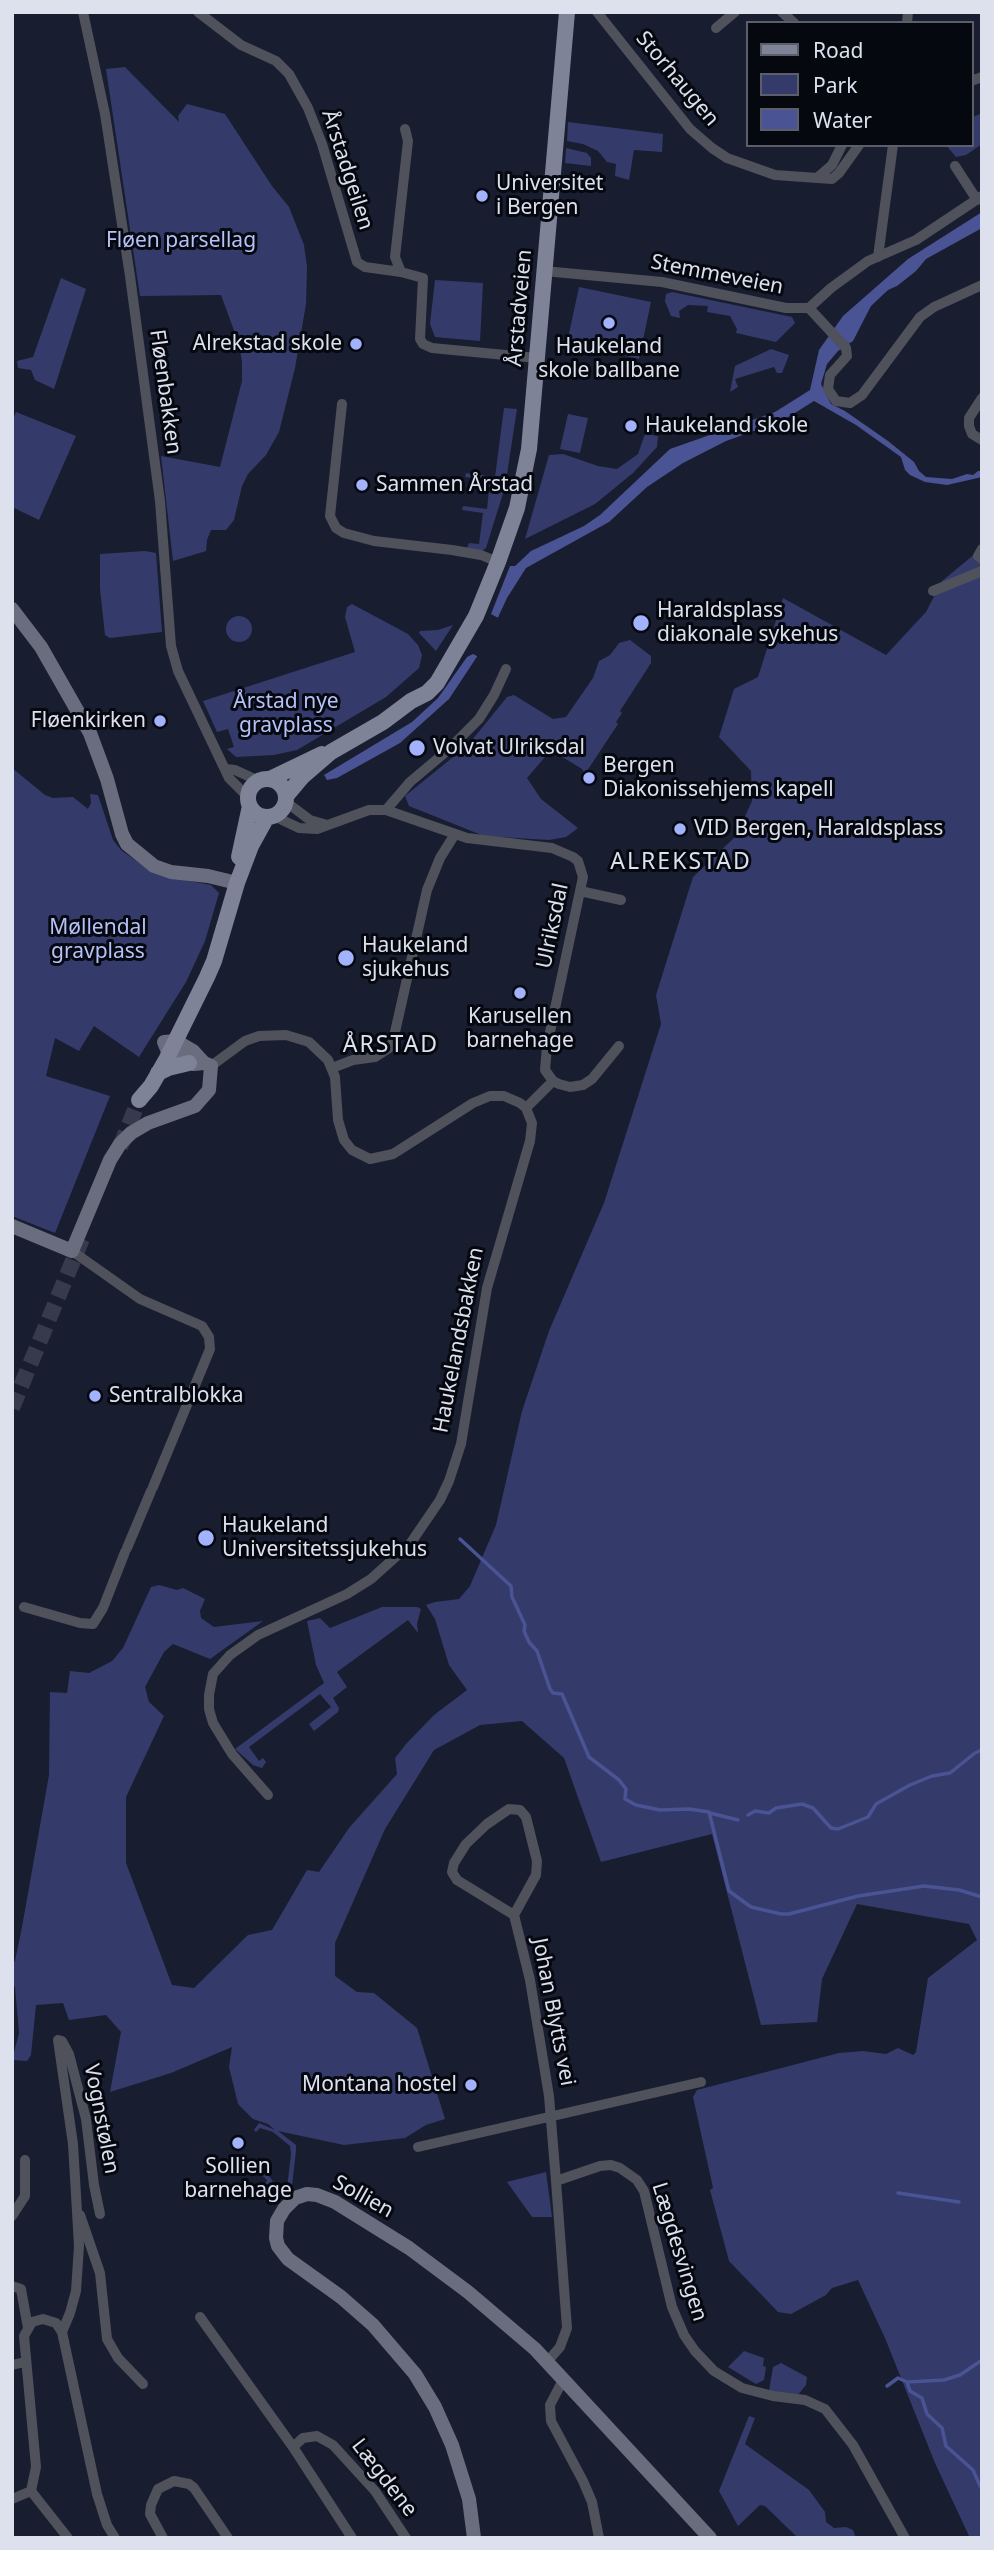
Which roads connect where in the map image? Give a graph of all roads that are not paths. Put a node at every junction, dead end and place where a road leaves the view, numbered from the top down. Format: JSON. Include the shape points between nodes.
{"nodes":[{"id":1,"x":83,"y":12,"type":"edge"},
{"id":2,"x":198,"y":12,"type":"edge"},
{"id":3,"x":567,"y":12,"type":"edge"},
{"id":4,"x":597,"y":12,"type":"edge"},
{"id":5,"x":735,"y":12,"type":"edge"},
{"id":6,"x":716,"y":28,"type":"dead end"},
{"id":7,"x":405,"y":129,"type":"dead end"},
{"id":8,"x":841,"y":147,"type":"edge"},
{"id":9,"x":858,"y":147,"type":"edge"},
{"id":10,"x":893,"y":147,"type":"edge"},
{"id":11,"x":955,"y":166,"type":"dead end"},
{"id":12,"x":816,"y":178,"type":"junction"},
{"id":13,"x":979,"y":198,"type":"edge"},
{"id":14,"x":878,"y":257,"type":"junction"},
{"id":15,"x":544,"y":271,"type":"junction"},
{"id":16,"x":401,"y":272,"type":"junction"},
{"id":17,"x":982,"y":285,"type":"edge"},
{"id":18,"x":809,"y":308,"type":"junction"},
{"id":19,"x":537,"y":358,"type":"junction"},
{"id":20,"x":982,"y":398,"type":"edge"},
{"id":21,"x":342,"y":404,"type":"dead end"},
{"id":22,"x":982,"y":440,"type":"edge"},
{"id":23,"x":982,"y":549,"type":"edge"},
{"id":24,"x":982,"y":559,"type":"edge"},
{"id":25,"x":498,"y":562,"type":"junction"},
{"id":26,"x":982,"y":571,"type":"edge"},
{"id":27,"x":933,"y":591,"type":"dead end"},
{"id":28,"x":12,"y":609,"type":"edge"},
{"id":29,"x":506,"y":669,"type":"dead end"},
{"id":30,"x":331,"y":752,"type":"junction"},
{"id":31,"x":226,"y":769,"type":"junction"},
{"id":32,"x":265,"y":780,"type":"junction"},
{"id":33,"x":286,"y":799,"type":"junction"},
{"id":34,"x":249,"y":801,"type":"junction"},
{"id":35,"x":386,"y":810,"type":"junction"},
{"id":36,"x":271,"y":816,"type":"junction"},
{"id":37,"x":328,"y":825,"type":"junction"},
{"id":38,"x":455,"y":834,"type":"junction"},
{"id":39,"x":237,"y":883,"type":"junction"},
{"id":40,"x":580,"y":891,"type":"junction"},
{"id":41,"x":621,"y":900,"type":"dead end"},
{"id":42,"x":169,"y":1046,"type":"junction"},
{"id":43,"x":619,"y":1046,"type":"dead end"},
{"id":44,"x":201,"y":1064,"type":"junction"},
{"id":45,"x":332,"y":1068,"type":"junction"},
{"id":46,"x":159,"y":1073,"type":"junction"},
{"id":47,"x":553,"y":1082,"type":"junction"},
{"id":48,"x":526,"y":1108,"type":"junction"},
{"id":49,"x":12,"y":1226,"type":"edge"},
{"id":50,"x":72,"y":1251,"type":"junction"},
{"id":51,"x":18,"y":1605,"type":"edge"},
{"id":52,"x":268,"y":1795,"type":"dead end"},
{"id":53,"x":514,"y":1914,"type":"junction"},
{"id":54,"x":701,"y":2082,"type":"dead end"},
{"id":55,"x":552,"y":2116,"type":"junction"},
{"id":56,"x":418,"y":2147,"type":"dead end"},
{"id":57,"x":25,"y":2160,"type":"dead end"},
{"id":58,"x":556,"y":2181,"type":"junction"},
{"id":59,"x":78,"y":2212,"type":"junction"},
{"id":60,"x":100,"y":2214,"type":"dead end"},
{"id":61,"x":12,"y":2216,"type":"edge"},
{"id":62,"x":12,"y":2286,"type":"edge"},
{"id":63,"x":200,"y":2317,"type":"dead end"},
{"id":64,"x":28,"y":2328,"type":"junction"},
{"id":65,"x":62,"y":2332,"type":"junction"},
{"id":66,"x":25,"y":2362,"type":"junction"},
{"id":67,"x":547,"y":2362,"type":"junction"},
{"id":68,"x":12,"y":2365,"type":"edge"},
{"id":69,"x":564,"y":2379,"type":"junction"},
{"id":70,"x":144,"y":2384,"type":"dead end"},
{"id":71,"x":293,"y":2446,"type":"junction"},
{"id":72,"x":31,"y":2491,"type":"junction"},
{"id":73,"x":12,"y":2499,"type":"edge"},
{"id":74,"x":68,"y":2538,"type":"edge"},
{"id":75,"x":115,"y":2538,"type":"edge"},
{"id":76,"x":163,"y":2538,"type":"edge"},
{"id":77,"x":228,"y":2538,"type":"edge"},
{"id":78,"x":352,"y":2538,"type":"edge"},
{"id":79,"x":406,"y":2538,"type":"edge"},
{"id":80,"x":474,"y":2538,"type":"edge"},
{"id":81,"x":599,"y":2538,"type":"edge"},
{"id":82,"x":709,"y":2538,"type":"edge"},
{"id":83,"x":905,"y":2538,"type":"edge"}],
"edges":[{"from":1,"to":31,"type":"street","name":"Fløenbakken","via":[[105,114],[130,276],[160,501],[170,646],[177,671]]},
{"from":2,"to":16,"type":"street","name":"Årstadgeilen","via":[[289,74],[322,144],[357,262]]},
{"from":3,"to":15,"type":"main road","name":"Årstadveien"},
{"from":4,"to":12,"type":"street","name":"Storhaugen","via":[[691,130],[712,149],[752,169]]},
{"from":5,"to":6,"type":"street"},
{"from":7,"to":16,"type":"street","name":"Årstadgeilen","via":[[408,141],[396,257]]},
{"from":8,"to":12,"type":"street","via":[[832,164]]},
{"from":9,"to":12,"type":"street","name":"Storhaugen","via":[[836,177]]},
{"from":10,"to":14,"type":"street"},
{"from":11,"to":13,"type":"street","name":"Stemmeveien"},
{"from":13,"to":14,"type":"street","name":"Stemmeveien","via":[[916,240]]},
{"from":14,"to":18,"type":"street","name":"Stemmeveien"},
{"from":15,"to":18,"type":"street","name":"Stemmeveien","via":[[662,282],[786,309]]},
{"from":15,"to":19,"type":"main road","name":"Årstadveien"},
{"from":16,"to":19,"type":"street","via":[[423,278],[423,344]]},
{"from":17,"to":18,"type":"street","via":[[920,317],[862,395],[850,403],[836,401],[828,389],[830,375],[847,356],[846,348]]},
{"from":19,"to":25,"type":"main road","name":"Årstadveien","via":[[524,478]]},
{"from":20,"to":22,"type":"street","via":[[969,426]]},
{"from":21,"to":25,"type":"street","via":[[330,516],[336,528],[374,541],[481,555]]},
{"from":23,"to":24,"type":"street","via":[[978,556]]},
{"from":25,"to":30,"type":"main road","name":"Årstadveien","via":[[476,616],[432,688]]},
{"from":26,"to":27,"type":"street"},
{"from":28,"to":39,"type":"street","via":[[41,647],[89,733],[127,844],[154,866]]},
{"from":29,"to":35,"type":"street","via":[[479,719]]},
{"from":30,"to":32,"type":"main road"},
{"from":30,"to":33,"type":"main road","via":[[302,777]]},
{"from":31,"to":32,"type":"street"},
{"from":31,"to":34,"type":"street","name":"Fløenbakken"},
{"from":32,"to":33,"type":"main road","via":[[282,785]]},
{"from":32,"to":34,"type":"main road","via":[[252,787]]},
{"from":33,"to":36,"type":"main road","via":[[280,813]]},
{"from":33,"to":37,"type":"street","via":[[310,820]]},
{"from":34,"to":36,"type":"main road","via":[[257,814]]},
{"from":34,"to":39,"type":"main road"},
{"from":35,"to":37,"type":"street","name":"Ulriksdal","via":[[369,810]]},
{"from":35,"to":38,"type":"street","name":"Ulriksdal"},
{"from":36,"to":37,"type":"street","name":"Ulriksdal","via":[[308,830]]},
{"from":36,"to":39,"type":"main road","via":[[251,846]]},
{"from":38,"to":40,"type":"street","name":"Ulriksdal","via":[[565,852],[581,867]]},
{"from":38,"to":45,"type":"street","via":[[426,890],[393,1041],[375,1057]]},
{"from":39,"to":42,"type":"main road","via":[[214,961]]},
{"from":40,"to":41,"type":"street"},
{"from":40,"to":47,"type":"street","name":"Ulriksdal","via":[[547,1046],[545,1070]]},
{"from":42,"to":44,"type":"street"},
{"from":42,"to":46,"type":"main road"},
{"from":42,"to":46,"type":"main road","via":[[145,1079],[139,1100]]},
{"from":43,"to":47,"type":"street","via":[[583,1085]]},
{"from":44,"to":45,"type":"street","via":[[245,1041],[276,1034],[309,1042]]},
{"from":44,"to":46,"type":"main road"},
{"from":44,"to":50,"type":"street","via":[[209,1090],[201,1102],[148,1123],[120,1144]]},
{"from":45,"to":48,"type":"street","via":[[344,1140],[370,1159],[393,1154],[481,1098],[504,1096]]},
{"from":47,"to":48,"type":"street"},
{"from":48,"to":52,"type":"street","name":"Haukelandsbakken","via":[[532,1124],[530,1141],[487,1288],[461,1444],[440,1500],[410,1544],[371,1579],[258,1635],[230,1655],[214,1674],[209,1695],[213,1723],[232,1754]]},
{"from":49,"to":50,"type":"street"},
{"from":50,"to":51,"type":"street","via":[[121,1288],[202,1326],[209,1349],[93,1624]]},
{"from":53,"to":53,"type":"street","name":"Johan Blytts vei","via":[[457,1880],[452,1872],[478,1830],[512,1809],[526,1817],[537,1870]]},
{"from":53,"to":55,"type":"street","name":"Johan Blytts vei","via":[[530,1980]]},
{"from":54,"to":55,"type":"street","name":"Johan Blytts vei"},
{"from":55,"to":56,"type":"street","name":"Johan Blytts vei"},
{"from":55,"to":58,"type":"street","name":"Johan Blytts vei"},
{"from":57,"to":61,"type":"street","via":[[25,2196]]},
{"from":58,"to":67,"type":"street","via":[[566,2328],[560,2347]]},
{"from":58,"to":83,"type":"street","name":"Lægdesvingen","via":[[611,2165],[637,2179],[649,2209],[672,2307],[695,2351],[714,2371],[742,2388],[805,2400],[825,2409],[853,2445]]},
{"from":59,"to":60,"type":"street","name":"Vognstølen","via":[[58,2040],[69,2054],[86,2119]]},
{"from":59,"to":65,"type":"street","name":"Vognstølen","via":[[79,2277]]},
{"from":59,"to":70,"type":"street","name":"Vognstølen","via":[[100,2273],[107,2339],[118,2358]]},
{"from":62,"to":64,"type":"street","via":[[21,2289]]},
{"from":63,"to":71,"type":"street"},
{"from":64,"to":65,"type":"street","via":[[35,2321],[50,2320]]},
{"from":64,"to":66,"type":"street"},
{"from":65,"to":75,"type":"street","via":[[97,2494]]},
{"from":66,"to":68,"type":"street"},
{"from":66,"to":72,"type":"street","via":[[36,2466]]},
{"from":67,"to":69,"type":"street","name":"Sollien"},
{"from":67,"to":80,"type":"street","name":"Sollien","via":[[468,2291],[349,2210],[325,2197],[307,2194],[295,2198],[281,2214],[276,2238],[282,2253],[373,2325],[435,2407],[463,2478]]},
{"from":69,"to":81,"type":"street","via":[[550,2405],[551,2421],[583,2481]]},
{"from":69,"to":82,"type":"street","name":"Sollien"},
{"from":71,"to":78,"type":"street"},
{"from":71,"to":79,"type":"street","name":"Lægdene","via":[[309,2436],[333,2445],[374,2491]]},
{"from":72,"to":73,"type":"street"},
{"from":72,"to":74,"type":"street"},
{"from":76,"to":77,"type":"street","via":[[150,2514],[151,2505],[158,2489],[174,2481],[194,2488]]}]}
